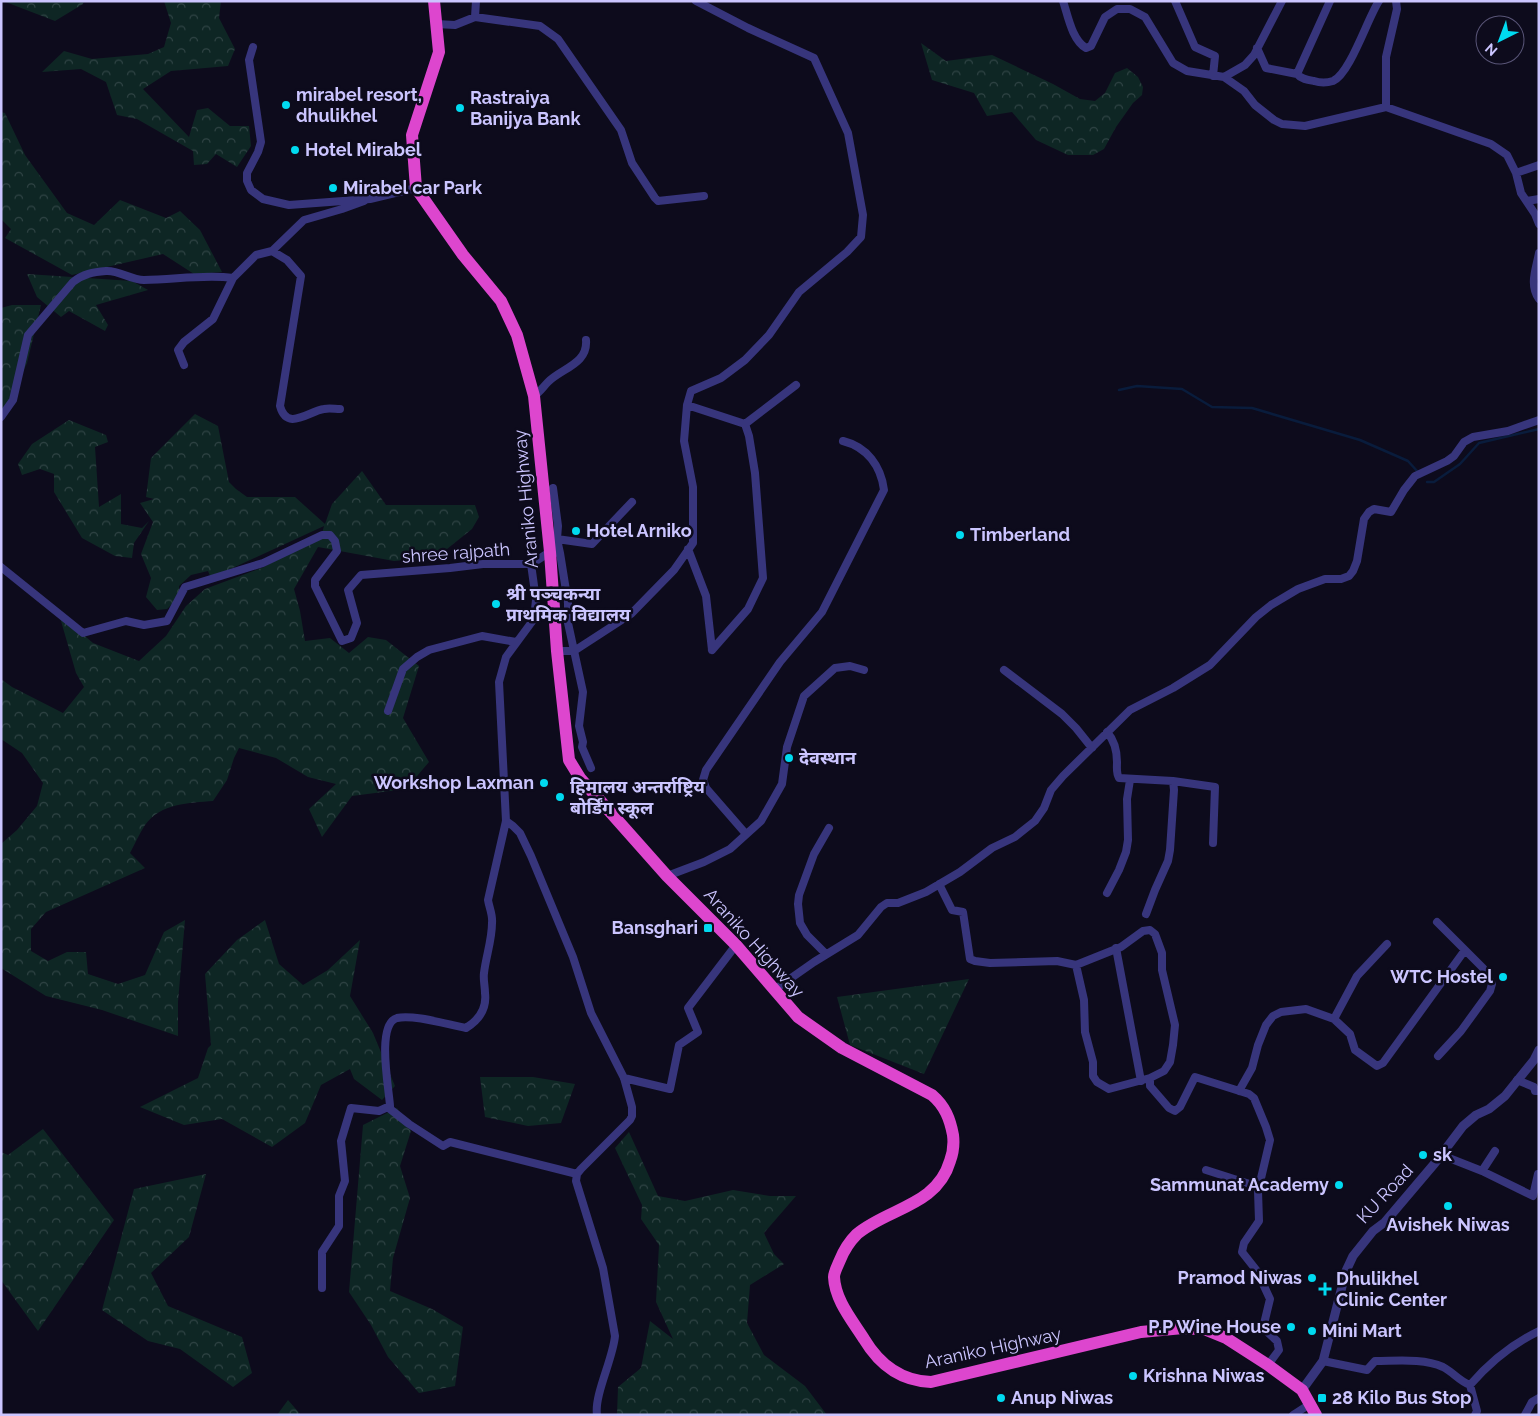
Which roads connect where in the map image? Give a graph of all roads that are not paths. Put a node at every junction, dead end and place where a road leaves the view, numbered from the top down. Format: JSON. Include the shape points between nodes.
{"nodes":[{"id":1,"x":434,"y":1,"type":"edge"},
{"id":2,"x":476,"y":1,"type":"edge"},
{"id":3,"x":696,"y":1,"type":"edge"},
{"id":4,"x":1063,"y":1,"type":"edge"},
{"id":5,"x":1175,"y":1,"type":"edge"},
{"id":6,"x":1282,"y":1,"type":"edge"},
{"id":7,"x":1330,"y":1,"type":"edge"},
{"id":8,"x":1379,"y":1,"type":"edge"},
{"id":9,"x":1396,"y":1,"type":"edge"},
{"id":10,"x":474,"y":17,"type":"junction"},
{"id":11,"x":436,"y":24,"type":"junction"},
{"id":12,"x":252,"y":47,"type":"dead end"},
{"id":13,"x":1257,"y":48,"type":"junction"},
{"id":14,"x":1297,"y":74,"type":"junction"},
{"id":15,"x":1213,"y":76,"type":"junction"},
{"id":16,"x":1224,"y":77,"type":"junction"},
{"id":17,"x":1386,"y":107,"type":"junction"},
{"id":18,"x":1539,"y":166,"type":"edge"},
{"id":19,"x":1516,"y":173,"type":"junction"},
{"id":20,"x":416,"y":188,"type":"junction"},
{"id":21,"x":704,"y":196,"type":"dead end"},
{"id":22,"x":370,"y":199,"type":"junction"},
{"id":23,"x":1539,"y":199,"type":"edge"},
{"id":24,"x":1527,"y":201,"type":"junction"},
{"id":25,"x":1539,"y":224,"type":"edge"},
{"id":26,"x":272,"y":251,"type":"junction"},
{"id":27,"x":1539,"y":253,"type":"edge"},
{"id":28,"x":234,"y":278,"type":"junction"},
{"id":29,"x":1539,"y":299,"type":"edge"},
{"id":30,"x":586,"y":340,"type":"dead end"},
{"id":31,"x":184,"y":364,"type":"dead end"},
{"id":32,"x":796,"y":385,"type":"dead end"},
{"id":33,"x":534,"y":396,"type":"junction"},
{"id":34,"x":687,"y":406,"type":"junction"},
{"id":35,"x":340,"y":409,"type":"dead end"},
{"id":36,"x":1,"y":417,"type":"edge"},
{"id":37,"x":1539,"y":420,"type":"edge"},
{"id":38,"x":745,"y":424,"type":"junction"},
{"id":39,"x":843,"y":441,"type":"dead end"},
{"id":40,"x":553,"y":488,"type":"dead end"},
{"id":41,"x":632,"y":502,"type":"dead end"},
{"id":42,"x":557,"y":539,"type":"junction"},
{"id":43,"x":688,"y":550,"type":"junction"},
{"id":44,"x":555,"y":553,"type":"junction"},
{"id":45,"x":531,"y":564,"type":"junction"},
{"id":46,"x":1,"y":567,"type":"edge"},
{"id":47,"x":516,"y":642,"type":"junction"},
{"id":48,"x":556,"y":651,"type":"junction"},
{"id":49,"x":574,"y":651,"type":"junction"},
{"id":50,"x":864,"y":670,"type":"dead end"},
{"id":51,"x":1004,"y":670,"type":"dead end"},
{"id":52,"x":388,"y":711,"type":"dead end"},
{"id":53,"x":1107,"y":732,"type":"junction"},
{"id":54,"x":1092,"y":748,"type":"junction"},
{"id":55,"x":591,"y":768,"type":"dead end"},
{"id":56,"x":1130,"y":780,"type":"junction"},
{"id":57,"x":1173,"y":782,"type":"junction"},
{"id":58,"x":506,"y":821,"type":"junction"},
{"id":59,"x":829,"y":828,"type":"dead end"},
{"id":60,"x":746,"y":834,"type":"junction"},
{"id":61,"x":1214,"y":843,"type":"dead end"},
{"id":62,"x":667,"y":876,"type":"junction"},
{"id":63,"x":939,"y":884,"type":"junction"},
{"id":64,"x":1106,"y":892,"type":"dead end"},
{"id":65,"x":1146,"y":914,"type":"dead end"},
{"id":66,"x":1437,"y":922,"type":"dead end"},
{"id":67,"x":1387,"y":944,"type":"dead end"},
{"id":68,"x":736,"y":945,"type":"junction"},
{"id":69,"x":1116,"y":948,"type":"junction"},
{"id":70,"x":1465,"y":950,"type":"junction"},
{"id":71,"x":826,"y":954,"type":"junction"},
{"id":72,"x":1076,"y":964,"type":"junction"},
{"id":73,"x":774,"y":990,"type":"junction"},
{"id":74,"x":1334,"y":1019,"type":"junction"},
{"id":75,"x":1539,"y":1050,"type":"edge"},
{"id":76,"x":1438,"y":1056,"type":"dead end"},
{"id":77,"x":624,"y":1078,"type":"junction"},
{"id":78,"x":1150,"y":1078,"type":"junction"},
{"id":79,"x":1517,"y":1080,"type":"junction"},
{"id":80,"x":1140,"y":1081,"type":"junction"},
{"id":81,"x":1239,"y":1090,"type":"junction"},
{"id":82,"x":1539,"y":1091,"type":"edge"},
{"id":83,"x":390,"y":1106,"type":"junction"},
{"id":84,"x":1495,"y":1151,"type":"dead end"},
{"id":85,"x":1442,"y":1153,"type":"junction"},
{"id":86,"x":1206,"y":1170,"type":"dead end"},
{"id":87,"x":1482,"y":1171,"type":"junction"},
{"id":88,"x":577,"y":1174,"type":"junction"},
{"id":89,"x":1538,"y":1174,"type":"edge"},
{"id":90,"x":1259,"y":1186,"type":"junction"},
{"id":91,"x":322,"y":1288,"type":"dead end"},
{"id":92,"x":1539,"y":1331,"type":"edge"},
{"id":93,"x":1323,"y":1361,"type":"junction"},
{"id":94,"x":1268,"y":1364,"type":"junction"},
{"id":95,"x":1470,"y":1385,"type":"junction"},
{"id":96,"x":1302,"y":1390,"type":"junction"},
{"id":97,"x":1539,"y":1398,"type":"edge"},
{"id":98,"x":1313,"y":1409,"type":"edge"},
{"id":99,"x":597,"y":1415,"type":"edge"},
{"id":100,"x":1293,"y":1415,"type":"edge"},
{"id":101,"x":1475,"y":1415,"type":"edge"},
{"id":102,"x":1525,"y":1415,"type":"edge"}],
"edges":[{"from":1,"to":11,"type":"highway"},
{"from":2,"to":10,"type":"street"},
{"from":3,"to":34,"type":"street","via":[[814,58],[848,133],[863,215],[861,237],[799,292],[769,335],[745,360],[721,378],[691,391]]},
{"from":4,"to":15,"type":"street","via":[[1080,45],[1091,46],[1110,13],[1130,8],[1145,17],[1173,62],[1187,71]]},
{"from":5,"to":15,"type":"street","via":[[1196,47],[1215,56]]},
{"from":6,"to":13,"type":"street"},
{"from":7,"to":14,"type":"street"},
{"from":8,"to":14,"type":"street","via":[[1340,76],[1334,81],[1321,83]]},
{"from":9,"to":17,"type":"street","via":[[1397,10],[1386,57]]},
{"from":10,"to":11,"type":"street","via":[[455,24]]},
{"from":10,"to":21,"type":"street","via":[[540,26],[558,39],[621,130],[632,163],[655,198],[658,201]]},
{"from":11,"to":20,"type":"highway","via":[[439,52],[412,135]]},
{"from":12,"to":22,"type":"street","via":[[249,60],[261,142],[247,173],[251,190],[263,199],[289,205]]},
{"from":13,"to":14,"type":"street","via":[[1266,68]]},
{"from":13,"to":16,"type":"street","via":[[1245,65]]},
{"from":15,"to":16,"type":"street"},
{"from":16,"to":17,"type":"street","via":[[1282,124],[1305,126]]},
{"from":17,"to":19,"type":"street","via":[[1491,144],[1507,155]]},
{"from":18,"to":19,"type":"street"},
{"from":19,"to":24,"type":"street","via":[[1521,193]]},
{"from":20,"to":22,"type":"street"},
{"from":20,"to":33,"type":"highway","name":"Araniko Highway","via":[[463,255],[501,301],[517,335]]},
{"from":22,"to":26,"type":"street","via":[[304,220]]},
{"from":23,"to":24,"type":"street"},
{"from":24,"to":25,"type":"street"},
{"from":26,"to":28,"type":"street","via":[[256,255]]},
{"from":26,"to":35,"type":"street","via":[[301,276],[280,406],[282,413],[289,418],[300,419],[323,409]]},
{"from":27,"to":29,"type":"street","via":[[1533,281],[1534,292]]},
{"from":28,"to":31,"type":"street","via":[[213,319],[178,350]]},
{"from":28,"to":36,"type":"street","via":[[141,280],[109,271],[80,276],[28,335],[12,400]]},
{"from":30,"to":33,"type":"street","via":[[587,348],[578,361],[548,381]]},
{"from":32,"to":38,"type":"street"},
{"from":33,"to":44,"type":"highway","name":"Araniko Highway"},
{"from":34,"to":38,"type":"street"},
{"from":34,"to":43,"type":"street","via":[[684,441],[693,486],[692,543]]},
{"from":37,"to":53,"type":"street","via":[[1508,431],[1473,437],[1447,461],[1415,476],[1391,512],[1374,510],[1364,519],[1350,576],[1313,582],[1271,605],[1210,664],[1130,710]]},
{"from":38,"to":43,"type":"street","via":[[755,473],[763,578],[748,609],[712,650],[706,596]]},
{"from":39,"to":60,"type":"street","via":[[866,452],[882,476],[884,490],[822,612],[780,662],[706,770],[703,780],[706,788]]},
{"from":40,"to":42,"type":"street"},
{"from":41,"to":42,"type":"street","via":[[592,544]]},
{"from":42,"to":44,"type":"street"},
{"from":43,"to":49,"type":"street","via":[[674,570],[631,614]]},
{"from":44,"to":45,"type":"street","name":"shree rajpath"},
{"from":44,"to":48,"type":"highway","name":"Araniko Highway"},
{"from":44,"to":49,"type":"street","via":[[568,603]]},
{"from":45,"to":46,"type":"street","name":"shree rajpath","via":[[483,564],[362,575],[348,590],[357,623],[351,638],[342,641],[315,586],[315,580],[337,551],[336,541],[330,535],[322,534],[263,563],[185,587],[167,621],[144,625],[126,621],[84,633]]},
{"from":45,"to":47,"type":"street","via":[[536,600],[534,619]]},
{"from":47,"to":52,"type":"street","via":[[482,636],[429,650],[403,669]]},
{"from":47,"to":58,"type":"street","via":[[506,657],[499,682]]},
{"from":48,"to":49,"type":"street"},
{"from":48,"to":62,"type":"highway","name":"Araniko Highway","via":[[569,760],[580,778]]},
{"from":49,"to":55,"type":"street","via":[[583,692],[579,726],[582,747]]},
{"from":50,"to":60,"type":"street","via":[[850,666],[835,668],[804,696],[787,747],[782,784],[761,821]]},
{"from":51,"to":54,"type":"street","via":[[1062,714]]},
{"from":53,"to":54,"type":"street"},
{"from":53,"to":56,"type":"street","via":[[1115,745],[1117,775]]},
{"from":54,"to":63,"type":"street","via":[[1051,790],[1035,820],[1015,837],[992,848]]},
{"from":56,"to":57,"type":"street"},
{"from":56,"to":64,"type":"street","via":[[1126,852]]},
{"from":57,"to":61,"type":"street","via":[[1215,786]]},
{"from":57,"to":65,"type":"street","via":[[1168,861]]},
{"from":58,"to":77,"type":"street","via":[[520,833],[572,956],[591,1013]]},
{"from":58,"to":83,"type":"street","via":[[488,900],[493,920],[483,974],[484,1010],[476,1022],[466,1028],[410,1018],[391,1021],[385,1039]]},
{"from":59,"to":71,"type":"street","via":[[814,854],[798,904],[800,923],[807,936]]},
{"from":60,"to":62,"type":"street","via":[[730,849]]},
{"from":62,"to":68,"type":"highway","name":"Araniko Highway"},
{"from":63,"to":71,"type":"street","via":[[911,898],[880,907],[858,935]]},
{"from":63,"to":72,"type":"street","via":[[952,910],[963,912],[970,959],[990,963],[1057,961]]},
{"from":66,"to":70,"type":"street"},
{"from":67,"to":74,"type":"street","via":[[1357,976]]},
{"from":68,"to":73,"type":"highway","name":"Araniko Highway"},
{"from":68,"to":77,"type":"street","via":[[688,1008],[698,1032],[679,1045],[670,1089]]},
{"from":69,"to":72,"type":"street"},
{"from":69,"to":78,"type":"street","via":[[1150,930],[1155,934],[1162,953],[1162,970],[1174,1025],[1174,1045],[1164,1071]]},
{"from":69,"to":80,"type":"street"},
{"from":70,"to":74,"type":"street","via":[[1383,1063],[1377,1066],[1355,1050],[1350,1034]]},
{"from":70,"to":76,"type":"street","via":[[1483,968],[1492,984],[1461,1031]]},
{"from":71,"to":73,"type":"street"},
{"from":72,"to":80,"type":"street","via":[[1084,1000],[1085,1032],[1093,1062],[1093,1076],[1109,1089]]},
{"from":73,"to":94,"type":"highway","name":"Araniko Highway","via":[[798,1017],[842,1048],[932,1095],[951,1123],[952,1156],[940,1182],[914,1203],[857,1234],[843,1253],[834,1276],[844,1307],[870,1349],[890,1369],[911,1380],[931,1382],[1141,1332],[1183,1328],[1204,1330],[1226,1338]]},
{"from":74,"to":81,"type":"street","via":[[1306,1009],[1273,1016],[1266,1025],[1252,1068]]},
{"from":75,"to":79,"type":"street","name":"KU Road"},
{"from":77,"to":88,"type":"street","via":[[632,1116]]},
{"from":78,"to":80,"type":"street"},
{"from":78,"to":81,"type":"street","via":[[1150,1086],[1175,1111],[1196,1077]]},
{"from":79,"to":82,"type":"street"},
{"from":79,"to":85,"type":"street","name":"KU Road","via":[[1490,1109],[1463,1126]]},
{"from":81,"to":90,"type":"street","via":[[1254,1098],[1270,1140]]},
{"from":83,"to":88,"type":"street","via":[[409,1124],[443,1146],[450,1142]]},
{"from":83,"to":91,"type":"street","via":[[380,1111],[351,1108],[341,1141],[345,1181],[339,1196],[338,1226],[322,1252]]},
{"from":84,"to":87,"type":"street"},
{"from":85,"to":87,"type":"street"},
{"from":85,"to":93,"type":"street","name":"KU Road","via":[[1353,1256],[1346,1271]]},
{"from":86,"to":90,"type":"street"},
{"from":87,"to":89,"type":"street","via":[[1533,1196]]},
{"from":88,"to":99,"type":"street","via":[[576,1181],[603,1268],[615,1336]]},
{"from":90,"to":94,"type":"street","via":[[1259,1221],[1244,1243],[1242,1252],[1257,1270],[1270,1299],[1262,1328],[1276,1341],[1279,1350]]},
{"from":92,"to":95,"type":"street","via":[[1523,1339],[1484,1369]]},
{"from":93,"to":95,"type":"street","via":[[1367,1370],[1375,1361],[1423,1361],[1443,1367]]},
{"from":93,"to":96,"type":"street","name":"KU Road"},
{"from":94,"to":96,"type":"highway","name":"Araniko Highway"},
{"from":95,"to":101,"type":"street","via":[[1477,1410]]},
{"from":96,"to":98,"type":"highway","name":"Araniko Highway"},
{"from":97,"to":102,"type":"street","via":[[1532,1402]]},
{"from":98,"to":100,"type":"street"}]}
